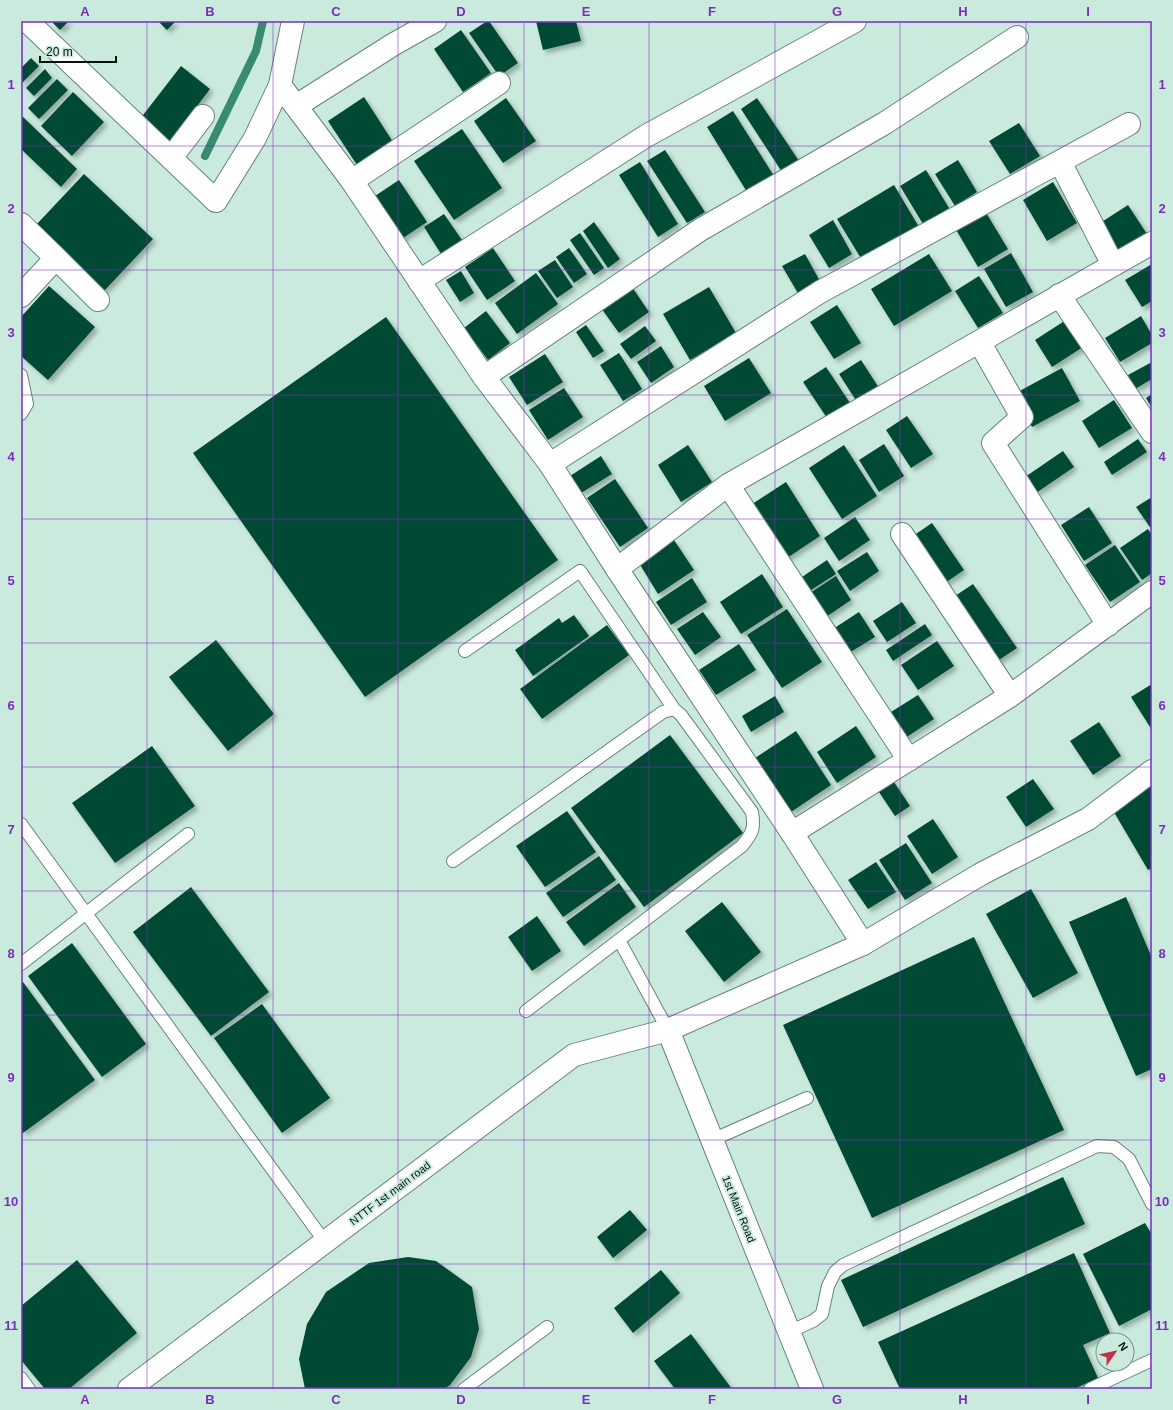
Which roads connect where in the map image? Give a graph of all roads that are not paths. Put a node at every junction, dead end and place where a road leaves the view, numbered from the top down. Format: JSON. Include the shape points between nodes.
{"nodes":[{"id":1,"x":27,"y":21,"type":"edge"},
{"id":2,"x":293,"y":21,"type":"edge"},
{"id":3,"x":435,"y":21,"type":"edge"},
{"id":4,"x":855,"y":21,"type":"edge"},
{"id":5,"x":1017,"y":37,"type":"dead end"},
{"id":6,"x":499,"y":83,"type":"dead end"},
{"id":7,"x":280,"y":85,"type":"junction"},
{"id":8,"x":296,"y":106,"type":"junction"},
{"id":9,"x":203,"y":116,"type":"dead end"},
{"id":10,"x":1129,"y":124,"type":"dead end"},
{"id":11,"x":170,"y":158,"type":"junction"},
{"id":12,"x":1060,"y":162,"type":"junction"},
{"id":13,"x":352,"y":181,"type":"junction"},
{"id":14,"x":21,"y":224,"type":"edge"},
{"id":15,"x":1152,"y":243,"type":"edge"},
{"id":16,"x":56,"y":258,"type":"junction"},
{"id":17,"x":1113,"y":265,"type":"junction"},
{"id":18,"x":419,"y":281,"type":"junction"},
{"id":19,"x":1059,"y":295,"type":"junction"},
{"id":20,"x":21,"y":296,"type":"edge"},
{"id":21,"x":98,"y":300,"type":"dead end"},
{"id":22,"x":980,"y":343,"type":"junction"},
{"id":23,"x":21,"y":375,"type":"edge"},
{"id":24,"x":484,"y":376,"type":"junction"},
{"id":25,"x":21,"y":414,"type":"edge"},
{"id":26,"x":1152,"y":432,"type":"edge"},
{"id":27,"x":550,"y":464,"type":"junction"},
{"id":28,"x":728,"y":485,"type":"junction"},
{"id":29,"x":902,"y":534,"type":"dead end"},
{"id":30,"x":617,"y":568,"type":"junction"},
{"id":31,"x":1152,"y":592,"type":"edge"},
{"id":32,"x":1108,"y":625,"type":"junction"},
{"id":33,"x":465,"y":652,"type":"dead end"},
{"id":34,"x":1010,"y":696,"type":"junction"},
{"id":35,"x":674,"y":709,"type":"junction"},
{"id":36,"x":909,"y":760,"type":"junction"},
{"id":37,"x":1152,"y":771,"type":"edge"},
{"id":38,"x":21,"y":824,"type":"edge"},
{"id":39,"x":792,"y":833,"type":"junction"},
{"id":40,"x":188,"y":834,"type":"dead end"},
{"id":41,"x":454,"y":861,"type":"dead end"},
{"id":42,"x":86,"y":914,"type":"junction"},
{"id":43,"x":619,"y":940,"type":"junction"},
{"id":44,"x":863,"y":944,"type":"junction"},
{"id":45,"x":21,"y":964,"type":"edge"},
{"id":46,"x":526,"y":1011,"type":"dead end"},
{"id":47,"x":668,"y":1030,"type":"junction"},
{"id":48,"x":807,"y":1098,"type":"dead end"},
{"id":49,"x":712,"y":1140,"type":"junction"},
{"id":50,"x":1152,"y":1204,"type":"edge"},
{"id":51,"x":325,"y":1242,"type":"junction"},
{"id":52,"x":547,"y":1327,"type":"dead end"},
{"id":53,"x":789,"y":1332,"type":"junction"},
{"id":54,"x":1152,"y":1360,"type":"edge"},
{"id":55,"x":21,"y":1378,"type":"edge"},
{"id":56,"x":29,"y":1389,"type":"edge"},
{"id":57,"x":129,"y":1389,"type":"edge"},
{"id":58,"x":464,"y":1389,"type":"edge"},
{"id":59,"x":812,"y":1389,"type":"edge"},
{"id":60,"x":1090,"y":1389,"type":"edge"}],
"edges":[{"from":1,"to":11,"type":"street"},
{"from":2,"to":7,"type":"street"},
{"from":3,"to":8,"type":"street"},
{"from":4,"to":18,"type":"street","via":[[646,136]]},
{"from":5,"to":24,"type":"street","via":[[885,124],[700,230]]},
{"from":6,"to":13,"type":"street"},
{"from":7,"to":8,"type":"street"},
{"from":7,"to":11,"type":"street","via":[[255,138],[216,201]]},
{"from":8,"to":13,"type":"street"},
{"from":9,"to":11,"type":"street"},
{"from":10,"to":12,"type":"street"},
{"from":12,"to":17,"type":"street"},
{"from":12,"to":27,"type":"street","via":[[820,292]]},
{"from":13,"to":18,"type":"street"},
{"from":14,"to":16,"type":"street"},
{"from":15,"to":17,"type":"street"},
{"from":16,"to":20,"type":"street"},
{"from":16,"to":21,"type":"street"},
{"from":17,"to":19,"type":"street"},
{"from":18,"to":24,"type":"street"},
{"from":19,"to":22,"type":"street"},
{"from":19,"to":26,"type":"street"},
{"from":22,"to":28,"type":"street"},
{"from":22,"to":32,"type":"street","via":[[1022,417],[993,443]]},
{"from":23,"to":25,"type":"lane","via":[[27,404]]},
{"from":24,"to":27,"type":"street"},
{"from":27,"to":30,"type":"street"},
{"from":28,"to":30,"type":"street"},
{"from":28,"to":36,"type":"street"},
{"from":29,"to":34,"type":"street"},
{"from":30,"to":39,"type":"street"},
{"from":31,"to":32,"type":"street"},
{"from":32,"to":34,"type":"street"},
{"from":33,"to":35,"type":"lane","via":[[580,571]]},
{"from":34,"to":36,"type":"street"},
{"from":35,"to":41,"type":"lane","via":[[663,712]]},
{"from":35,"to":43,"type":"lane","via":[[752,812],[752,833],[742,846]]},
{"from":36,"to":39,"type":"street"},
{"from":37,"to":44,"type":"street","name":"NTTF 1st main road","via":[[1088,819],[980,874]]},
{"from":38,"to":42,"type":"lane"},
{"from":39,"to":44,"type":"street"},
{"from":40,"to":42,"type":"lane"},
{"from":42,"to":45,"type":"lane"},
{"from":42,"to":51,"type":"lane"},
{"from":43,"to":46,"type":"lane"},
{"from":43,"to":47,"type":"lane"},
{"from":44,"to":47,"type":"street","name":"NTTF 1st main road"},
{"from":47,"to":49,"type":"street","name":"1st Main Road"},
{"from":47,"to":51,"type":"street","name":"NTTF 1st main road","via":[[574,1054]]},
{"from":48,"to":49,"type":"lane"},
{"from":49,"to":53,"type":"street","name":"1st Main Road"},
{"from":50,"to":53,"type":"lane","via":[[1129,1159],[1114,1147],[1097,1146],[843,1265],[835,1272],[828,1286],[822,1314]]},
{"from":51,"to":57,"type":"street","name":"NTTF 1st main road"},
{"from":52,"to":58,"type":"lane"},
{"from":53,"to":59,"type":"street","name":"1st Main Road"},
{"from":54,"to":60,"type":"lane"},
{"from":55,"to":56,"type":"lane"}]}
